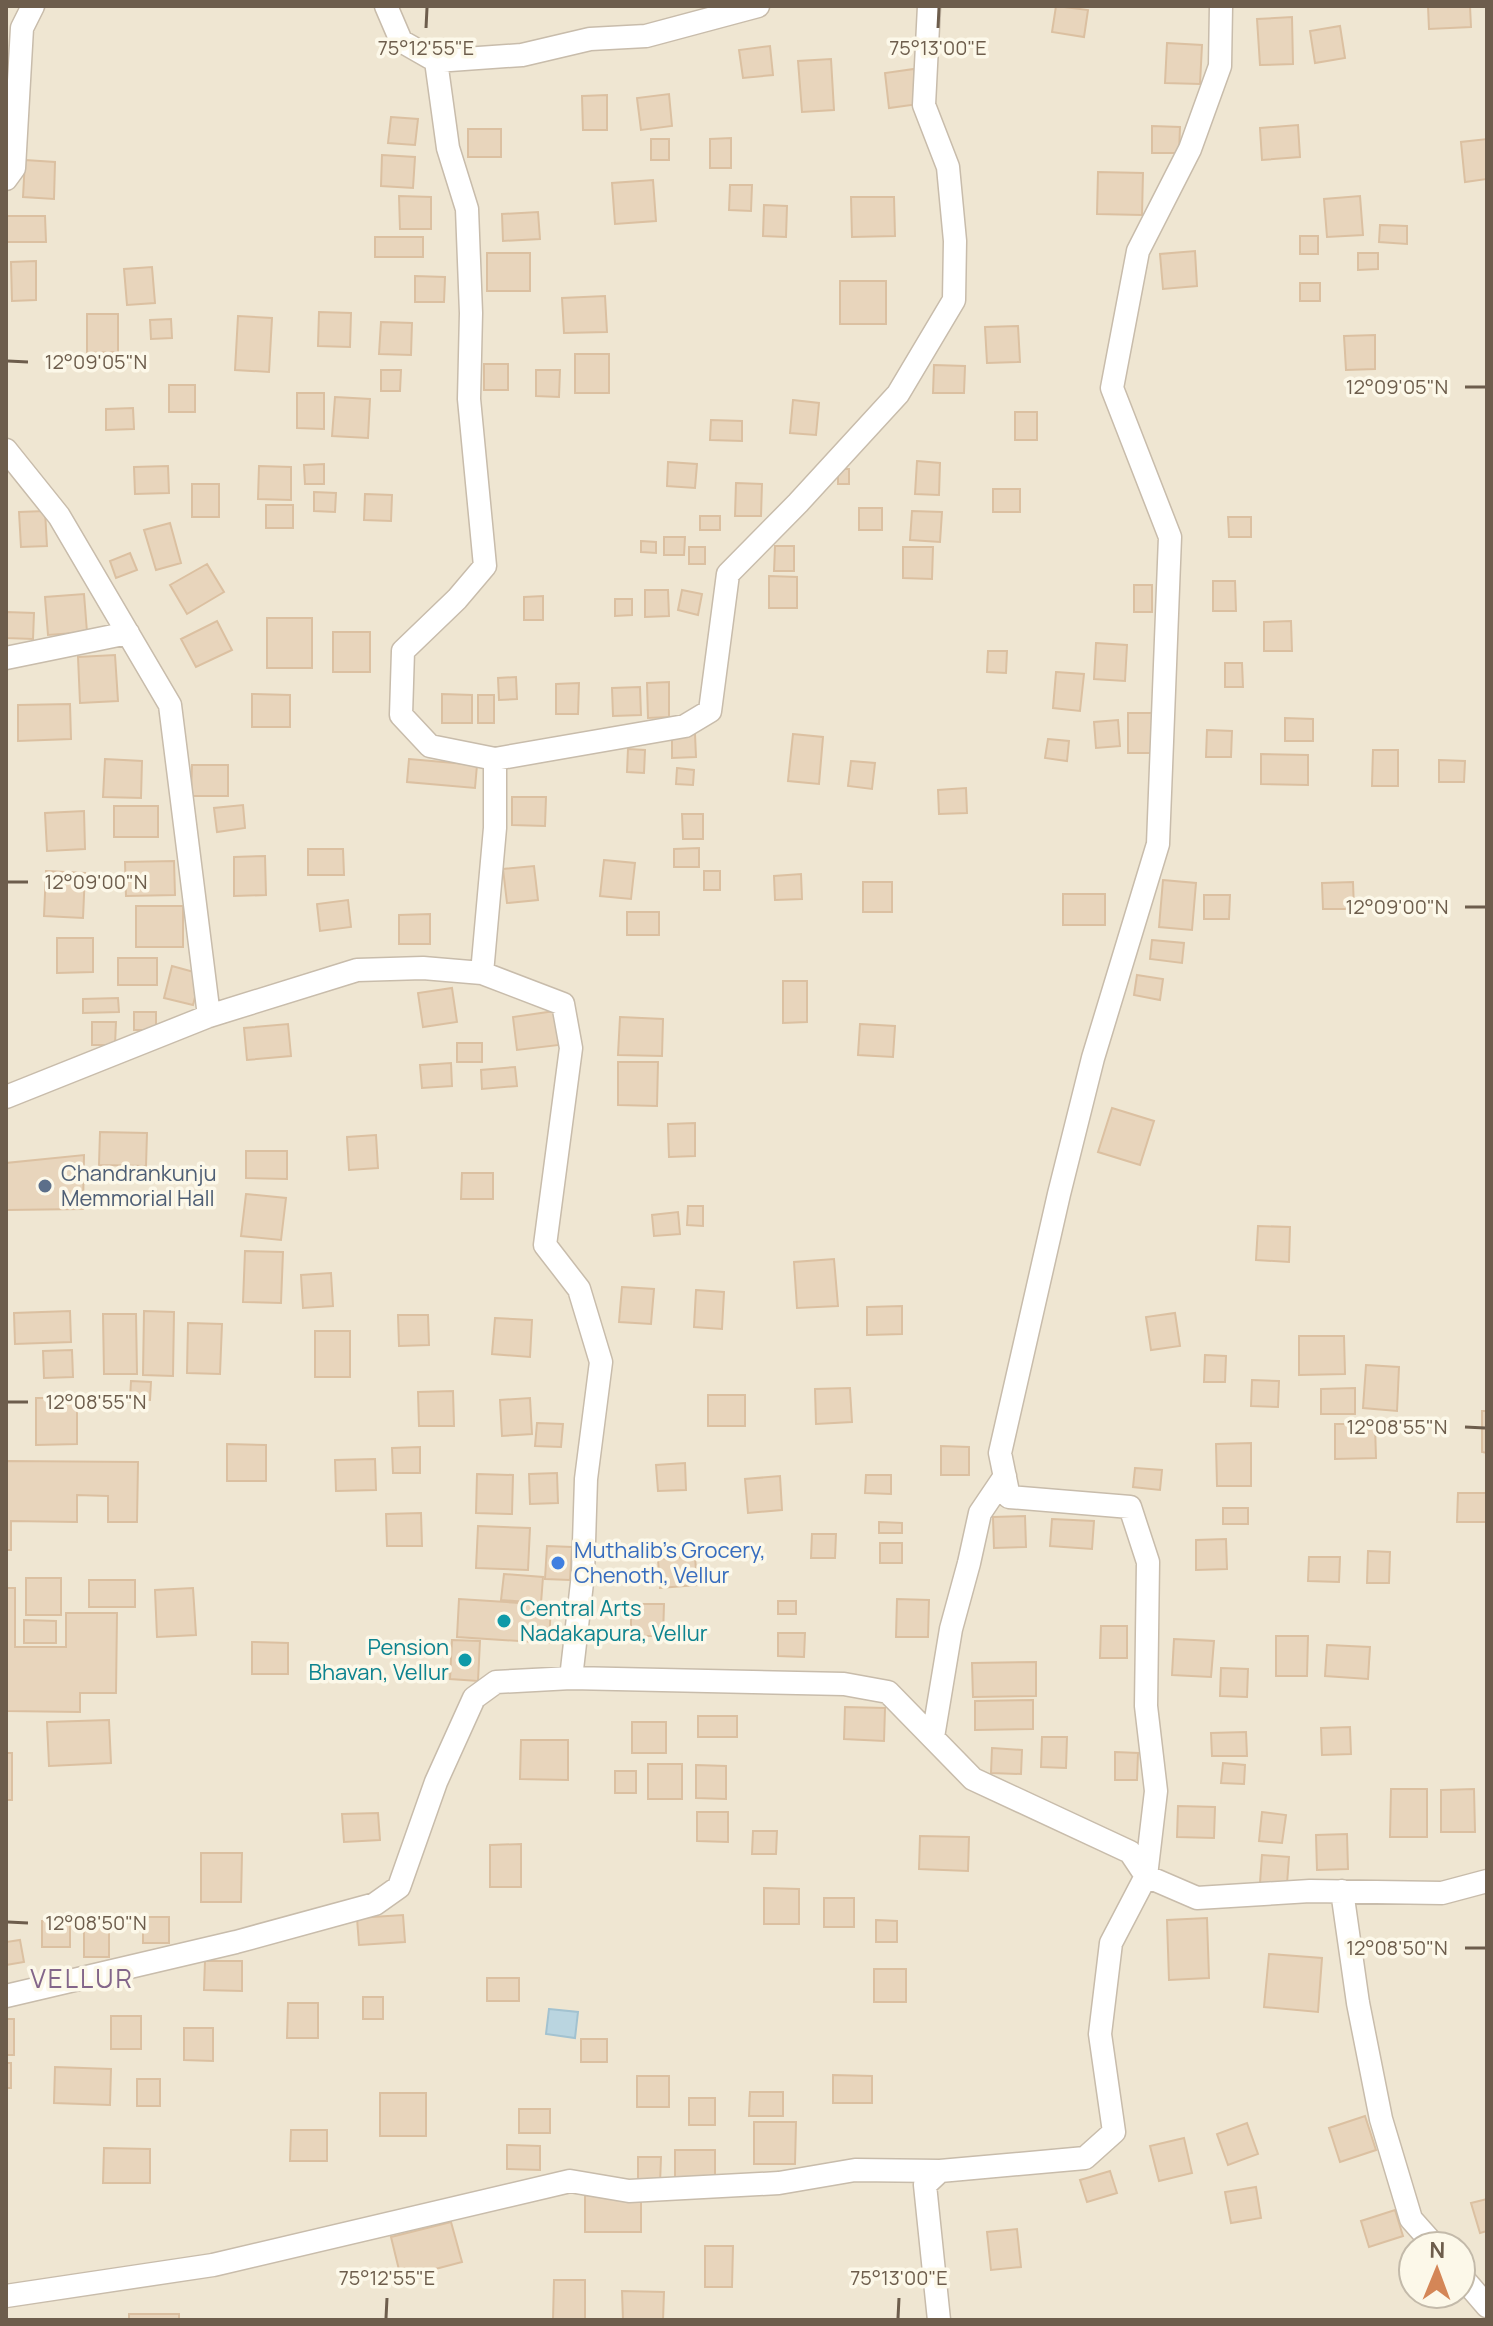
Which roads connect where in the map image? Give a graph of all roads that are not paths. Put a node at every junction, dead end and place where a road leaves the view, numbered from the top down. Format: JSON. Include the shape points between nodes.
{"nodes":[{"id":1,"x":33,"y":6,"type":"edge"},
{"id":2,"x":386,"y":6,"type":"edge"},
{"id":3,"x":758,"y":6,"type":"edge"},
{"id":4,"x":929,"y":6,"type":"edge"},
{"id":5,"x":1221,"y":6,"type":"edge"},
{"id":6,"x":436,"y":61,"type":"junction"},
{"id":7,"x":6,"y":179,"type":"edge"},
{"id":8,"x":6,"y":450,"type":"edge"},
{"id":9,"x":128,"y":633,"type":"junction"},
{"id":10,"x":6,"y":658,"type":"edge"},
{"id":11,"x":495,"y":759,"type":"junction"},
{"id":12,"x":482,"y":973,"type":"junction"},
{"id":13,"x":209,"y":1016,"type":"junction"},
{"id":14,"x":6,"y":1097,"type":"edge"},
{"id":15,"x":1005,"y":1476,"type":"junction"},
{"id":16,"x":571,"y":1678,"type":"junction"},
{"id":17,"x":933,"y":1737,"type":"junction"},
{"id":18,"x":1146,"y":1876,"type":"junction"},
{"id":19,"x":1487,"y":1881,"type":"edge"},
{"id":20,"x":1342,"y":1891,"type":"junction"},
{"id":21,"x":6,"y":1996,"type":"edge"},
{"id":22,"x":940,"y":2171,"type":"junction"},
{"id":23,"x":1421,"y":2230,"type":"edge"},
{"id":24,"x":6,"y":2296,"type":"edge"},
{"id":25,"x":939,"y":2320,"type":"edge"}],
"edges":[{"from":1,"to":7,"type":"street","via":[[22,28],[14,168]]},
{"from":2,"to":6,"type":"street","via":[[401,41]]},
{"from":3,"to":6,"type":"street","via":[[646,36],[590,39],[522,55]]},
{"from":4,"to":11,"type":"street","via":[[924,105],[948,167],[955,241],[954,300],[935,334],[898,394],[728,574],[710,711],[685,726]]},
{"from":5,"to":15,"type":"street","via":[[1220,66],[1190,149],[1138,251],[1112,388],[1170,537],[1158,844],[1093,1058],[1059,1194],[1000,1453]]},
{"from":6,"to":11,"type":"street","via":[[448,148],[467,209],[469,399],[485,566],[403,651],[401,715],[430,746]]},
{"from":8,"to":9,"type":"street","via":[[59,516]]},
{"from":9,"to":10,"type":"street"},
{"from":9,"to":13,"type":"street","via":[[170,705]]},
{"from":11,"to":12,"type":"street","via":[[495,828]]},
{"from":12,"to":13,"type":"street","via":[[357,970]]},
{"from":12,"to":16,"type":"street","via":[[563,1004],[571,1048],[545,1245],[579,1289],[601,1362]]},
{"from":13,"to":14,"type":"street"},
{"from":15,"to":17,"type":"street","via":[[980,1513],[951,1629]]},
{"from":15,"to":18,"type":"street","via":[[1009,1497],[1130,1507],[1148,1562],[1146,1706],[1156,1791]]},
{"from":16,"to":17,"type":"street","via":[[844,1684],[888,1692]]},
{"from":16,"to":21,"type":"street","via":[[496,1682],[474,1698],[436,1782],[399,1887],[375,1904]]},
{"from":17,"to":18,"type":"street","via":[[973,1779],[1130,1852]]},
{"from":18,"to":20,"type":"street","via":[[1197,1898]]},
{"from":18,"to":22,"type":"street","via":[[1111,1943],[1100,2034],[1114,2132],[1085,2158]]},
{"from":19,"to":20,"type":"street","via":[[1442,1893]]},
{"from":20,"to":23,"type":"street","via":[[1381,2119],[1411,2219]]},
{"from":22,"to":24,"type":"street","via":[[855,2170],[779,2183],[629,2191],[570,2181],[213,2265]]},
{"from":22,"to":25,"type":"street","via":[[925,2185]]}]}
